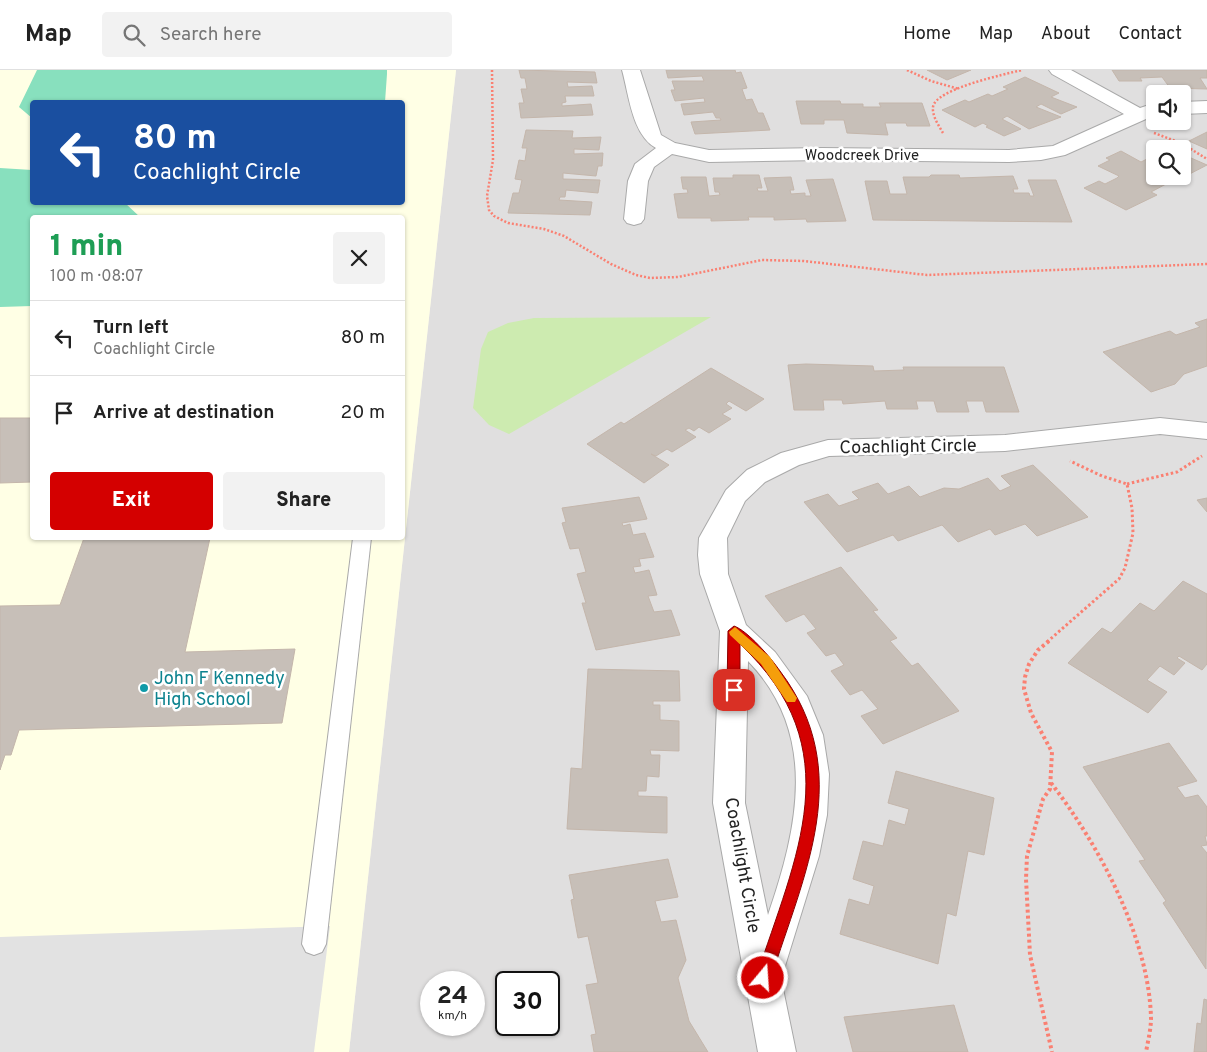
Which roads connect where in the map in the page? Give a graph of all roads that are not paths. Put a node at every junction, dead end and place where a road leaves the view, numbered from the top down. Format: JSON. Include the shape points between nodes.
{"nodes":[{"id":1,"x":631,"y":70,"type":"edge"},
{"id":2,"x":1058,"y":70,"type":"edge"},
{"id":3,"x":1207,"y":107,"type":"edge"},
{"id":4,"x":1191,"y":108,"type":"edge"},
{"id":5,"x":1146,"y":112,"type":"edge"},
{"id":6,"x":669,"y":148,"type":"junction"},
{"id":7,"x":634,"y":220,"type":"dead end"},
{"id":8,"x":1207,"y":431,"type":"edge"},
{"id":9,"x":362,"y":540,"type":"edge"},
{"id":10,"x":734,"y":631,"type":"junction"},
{"id":11,"x":314,"y":944,"type":"dead end"},
{"id":12,"x":763,"y":978,"type":"junction"},
{"id":13,"x":777,"y":1052,"type":"edge"}],
"edges":[{"from":1,"to":6,"type":"street","name":"Woodcreek Drive","via":[[648,130],[654,139]]},
{"from":2,"to":5,"type":"street","name":"Woodcreek Drive"},
{"from":3,"to":4,"type":"street"},
{"from":5,"to":6,"type":"street","name":"Woodcreek Drive","via":[[1058,151],[1026,156],[709,156]]},
{"from":6,"to":7,"type":"street","via":[[645,164],[638,181]]},
{"from":8,"to":10,"type":"street","name":"Coachlight Circle","via":[[1160,426],[1005,443],[853,445],[790,458],[756,476],[735,496],[713,538],[714,574]]},
{"from":9,"to":11,"type":"lane"},
{"from":10,"to":12,"type":"street","name":"Coachlight Circle","via":[[729,803]]},
{"from":10,"to":12,"type":"street","name":"Coachlight Circle","via":[[766,660],[785,686],[809,744],[812,775],[813,806],[808,839]]},
{"from":12,"to":13,"type":"street","name":"Coachlight Circle"}]}
